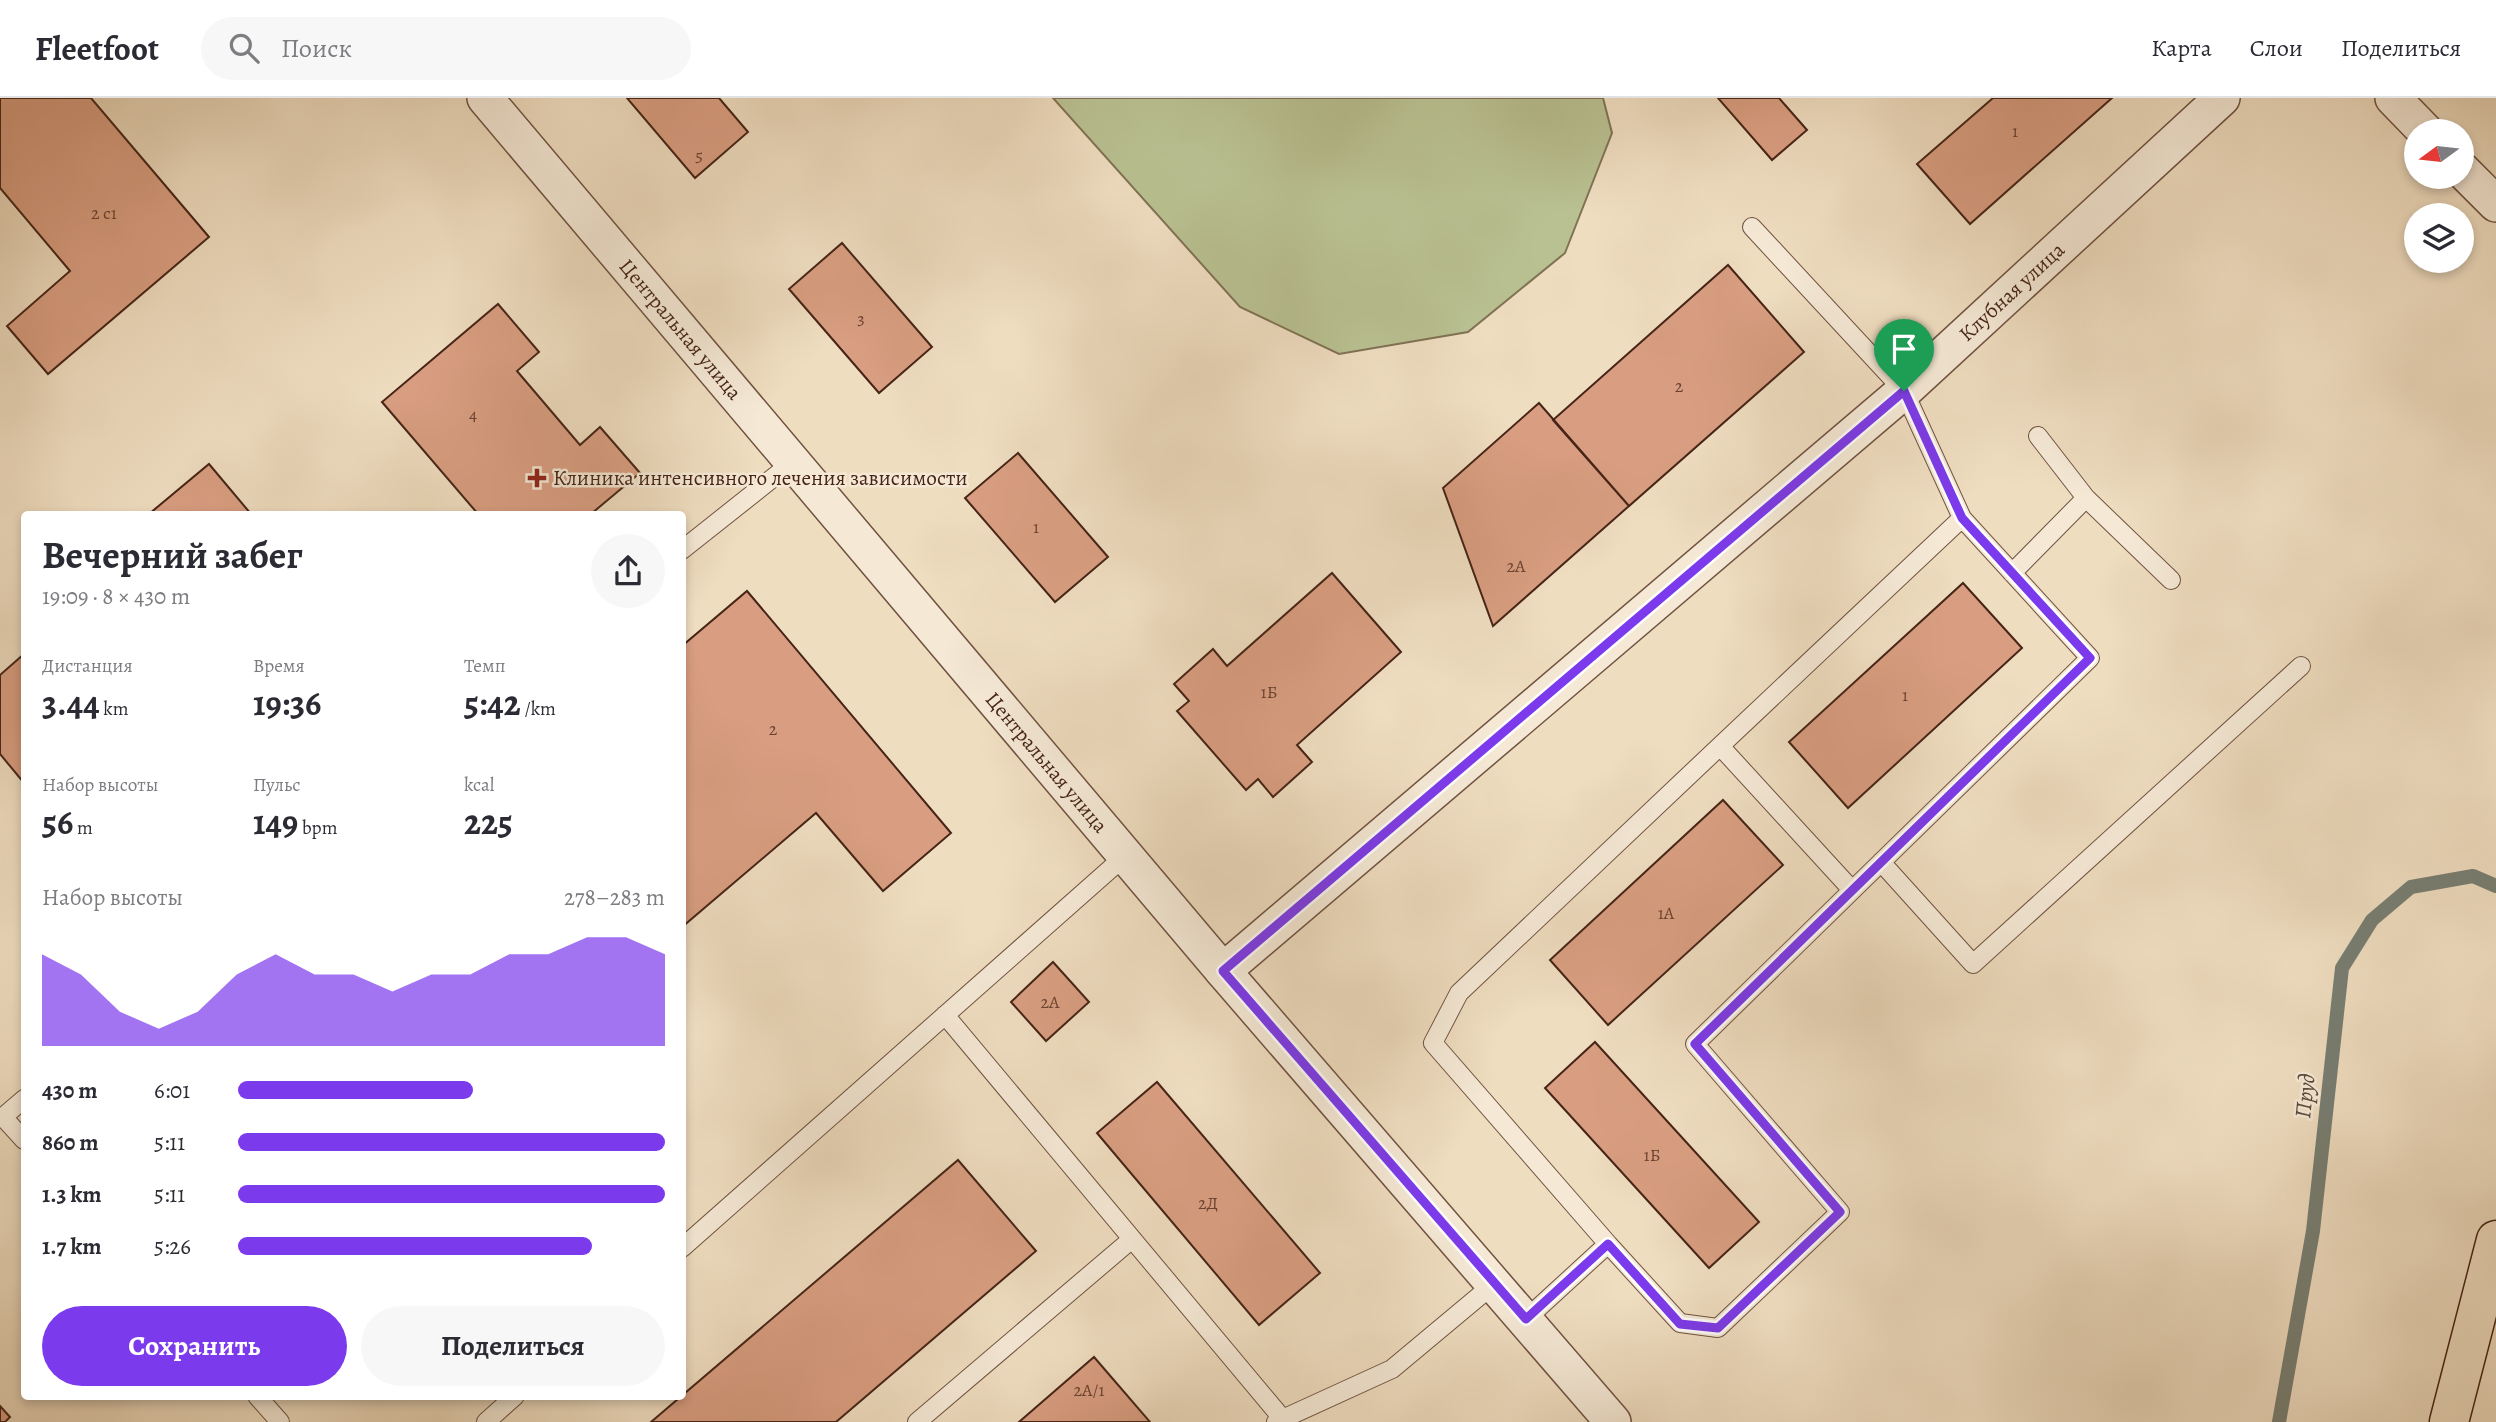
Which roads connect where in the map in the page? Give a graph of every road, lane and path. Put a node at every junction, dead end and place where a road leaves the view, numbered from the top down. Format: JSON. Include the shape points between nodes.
{"nodes":[{"id":1,"x":485,"y":98,"type":"edge"},
{"id":2,"x":2222,"y":98,"type":"edge"},
{"id":3,"x":2393,"y":98,"type":"edge"},
{"id":4,"x":2413,"y":119,"type":"edge"},
{"id":5,"x":2474,"y":182,"type":"edge"},
{"id":6,"x":2496,"y":204,"type":"edge"},
{"id":7,"x":1752,"y":227,"type":"dead end"},
{"id":8,"x":1904,"y":391,"type":"junction"},
{"id":9,"x":2038,"y":436,"type":"dead end"},
{"id":10,"x":793,"y":462,"type":"junction"},
{"id":11,"x":2086,"y":498,"type":"junction"},
{"id":12,"x":1962,"y":518,"type":"junction"},
{"id":13,"x":686,"y":547,"type":"edge"},
{"id":14,"x":2012,"y":573,"type":"junction"},
{"id":15,"x":2171,"y":580,"type":"dead end"},
{"id":16,"x":2301,"y":666,"type":"dead end"},
{"id":17,"x":1720,"y":746,"type":"junction"},
{"id":18,"x":1125,"y":856,"type":"junction"},
{"id":19,"x":1881,"y":862,"type":"junction"},
{"id":20,"x":1852,"y":890,"type":"junction"},
{"id":21,"x":1223,"y":971,"type":"junction"},
{"id":22,"x":945,"y":1015,"type":"junction"},
{"id":23,"x":21,"y":1102,"type":"edge"},
{"id":24,"x":21,"y":1137,"type":"edge"},
{"id":25,"x":1132,"y":1239,"type":"junction"},
{"id":26,"x":2496,"y":1240,"type":"edge"},
{"id":27,"x":686,"y":1244,"type":"edge"},
{"id":28,"x":1608,"y":1244,"type":"junction"},
{"id":29,"x":1495,"y":1283,"type":"junction"},
{"id":30,"x":1526,"y":1319,"type":"junction"},
{"id":31,"x":261,"y":1400,"type":"edge"},
{"id":32,"x":511,"y":1400,"type":"edge"},
{"id":33,"x":1278,"y":1420,"type":"edge"},
{"id":34,"x":281,"y":1422,"type":"edge"},
{"id":35,"x":486,"y":1422,"type":"edge"},
{"id":36,"x":917,"y":1422,"type":"edge"},
{"id":37,"x":1613,"y":1422,"type":"edge"},
{"id":38,"x":2449,"y":1422,"type":"edge"}],
"edges":[{"from":1,"to":10,"type":"street","name":"Центральная улица"},
{"from":2,"to":8,"type":"street","name":"Клубная улица"},
{"from":3,"to":4,"type":"street"},
{"from":5,"to":6,"type":"street"},
{"from":7,"to":8,"type":"lane"},
{"from":8,"to":12,"type":"lane"},
{"from":8,"to":21,"type":"street","name":"Клубная улица"},
{"from":9,"to":11,"type":"lane"},
{"from":10,"to":13,"type":"lane"},
{"from":10,"to":18,"type":"street","name":"Центральная улица"},
{"from":11,"to":14,"type":"lane"},
{"from":11,"to":15,"type":"lane"},
{"from":12,"to":14,"type":"lane"},
{"from":12,"to":17,"type":"lane"},
{"from":14,"to":19,"type":"lane","via":[[2090,658]]},
{"from":16,"to":19,"type":"lane","via":[[1973,964]]},
{"from":17,"to":20,"type":"lane"},
{"from":17,"to":28,"type":"lane","via":[[1458,993],[1433,1043]]},
{"from":18,"to":21,"type":"street","name":"Центральная улица"},
{"from":18,"to":22,"type":"lane"},
{"from":19,"to":20,"type":"lane"},
{"from":20,"to":28,"type":"lane","via":[[1695,1044],[1840,1212],[1718,1328],[1680,1324]]},
{"from":21,"to":29,"type":"street","name":"Центральная улица"},
{"from":22,"to":25,"type":"lane"},
{"from":22,"to":27,"type":"lane"},
{"from":23,"to":24,"type":"lane","via":[[3,1117]]},
{"from":25,"to":33,"type":"lane"},
{"from":25,"to":36,"type":"lane"},
{"from":26,"to":38,"type":"highway"},
{"from":28,"to":30,"type":"lane"},
{"from":29,"to":30,"type":"street","name":"Центральная улица"},
{"from":29,"to":33,"type":"lane","via":[[1392,1369]]},
{"from":30,"to":37,"type":"street","name":"Центральная улица"},
{"from":31,"to":34,"type":"lane"},
{"from":32,"to":35,"type":"lane"}]}
